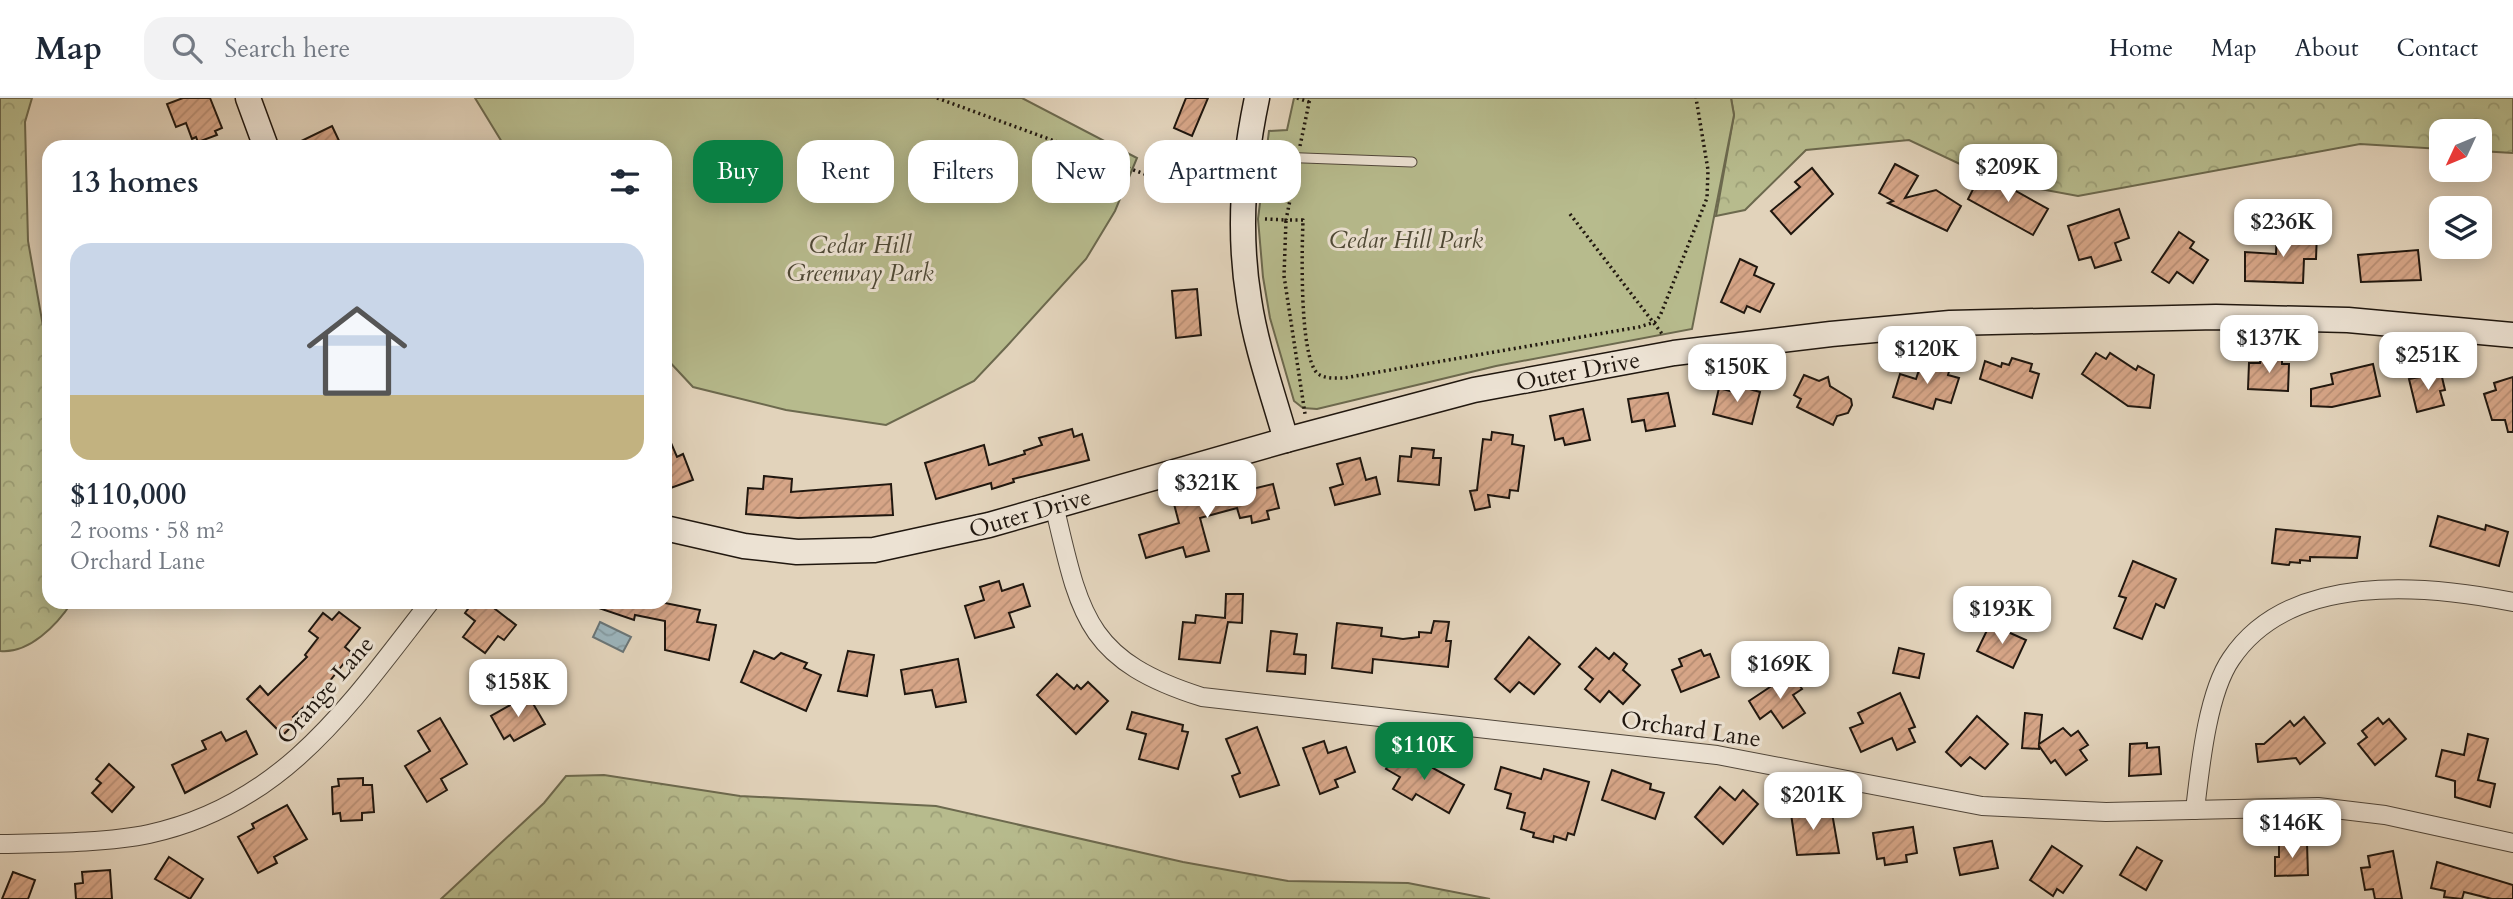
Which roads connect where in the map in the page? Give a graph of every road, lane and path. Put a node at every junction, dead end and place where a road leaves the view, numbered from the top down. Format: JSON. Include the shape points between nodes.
{"nodes":[{"id":1,"x":248,"y":98,"type":"edge"},
{"id":2,"x":937,"y":98,"type":"edge"},
{"id":3,"x":1258,"y":98,"type":"edge"},
{"id":4,"x":1297,"y":98,"type":"edge"},
{"id":5,"x":1696,"y":98,"type":"edge"},
{"id":6,"x":1309,"y":100,"type":"edge"},
{"id":7,"x":263,"y":140,"type":"edge"},
{"id":8,"x":1250,"y":140,"type":"edge"},
{"id":9,"x":1301,"y":142,"type":"edge"},
{"id":10,"x":1301,"y":158,"type":"edge"},
{"id":11,"x":1412,"y":162,"type":"dead end"},
{"id":12,"x":1243,"y":203,"type":"edge"},
{"id":13,"x":1289,"y":203,"type":"edge"},
{"id":14,"x":1242,"y":214,"type":"junction"},
{"id":15,"x":1570,"y":214,"type":"dead end"},
{"id":16,"x":1286,"y":220,"type":"junction"},
{"id":17,"x":1655,"y":322,"type":"junction"},
{"id":18,"x":2513,"y":335,"type":"edge"},
{"id":19,"x":1667,"y":354,"type":"junction"},
{"id":20,"x":1297,"y":436,"type":"junction"},
{"id":21,"x":1054,"y":505,"type":"junction"},
{"id":22,"x":672,"y":530,"type":"edge"},
{"id":23,"x":2513,"y":602,"type":"edge"},
{"id":24,"x":425,"y":609,"type":"edge"},
{"id":25,"x":2195,"y":810,"type":"junction"},
{"id":26,"x":2513,"y":843,"type":"edge"},
{"id":27,"x":0,"y":844,"type":"edge"}],
"edges":[{"from":1,"to":7,"type":"street"},
{"from":2,"to":14,"type":"path"},
{"from":3,"to":8,"type":"street"},
{"from":4,"to":6,"type":"path"},
{"from":5,"to":17,"type":"path","via":[[1708,170],[1707,198]]},
{"from":6,"to":9,"type":"path"},
{"from":10,"to":11,"type":"lane"},
{"from":12,"to":14,"type":"street"},
{"from":13,"to":16,"type":"path"},
{"from":14,"to":16,"type":"path"},
{"from":14,"to":20,"type":"street","via":[[1249,300]]},
{"from":15,"to":17,"type":"path"},
{"from":16,"to":17,"type":"path","via":[[1303,220],[1301,274],[1311,360],[1318,373],[1330,378]]},
{"from":16,"to":20,"type":"path","via":[[1283,242]]},
{"from":17,"to":19,"type":"path","via":[[1666,340]]},
{"from":18,"to":19,"type":"street","name":"Outer Drive","via":[[2320,319],[2130,317],[1950,323]]},
{"from":19,"to":20,"type":"street","name":"Outer Drive","via":[[1474,390]]},
{"from":20,"to":21,"type":"street","name":"Outer Drive"},
{"from":21,"to":22,"type":"street","name":"Outer Drive","via":[[939,538],[874,550],[797,552],[731,544]]},
{"from":21,"to":25,"type":"street","name":"Orchard Lane","via":[[1073,584],[1084,615],[1101,640],[1140,672],[1202,697],[1717,755],[1983,806],[2106,812]]},
{"from":23,"to":25,"type":"street","via":[[2413,589],[2346,591],[2274,619],[2250,637],[2221,679],[2202,751]]},
{"from":24,"to":27,"type":"street","name":"Orange Lane","via":[[315,744],[271,780],[226,807],[147,835]]},
{"from":25,"to":26,"type":"street","name":"Orchard Lane","via":[[2318,807],[2385,815]]}]}
